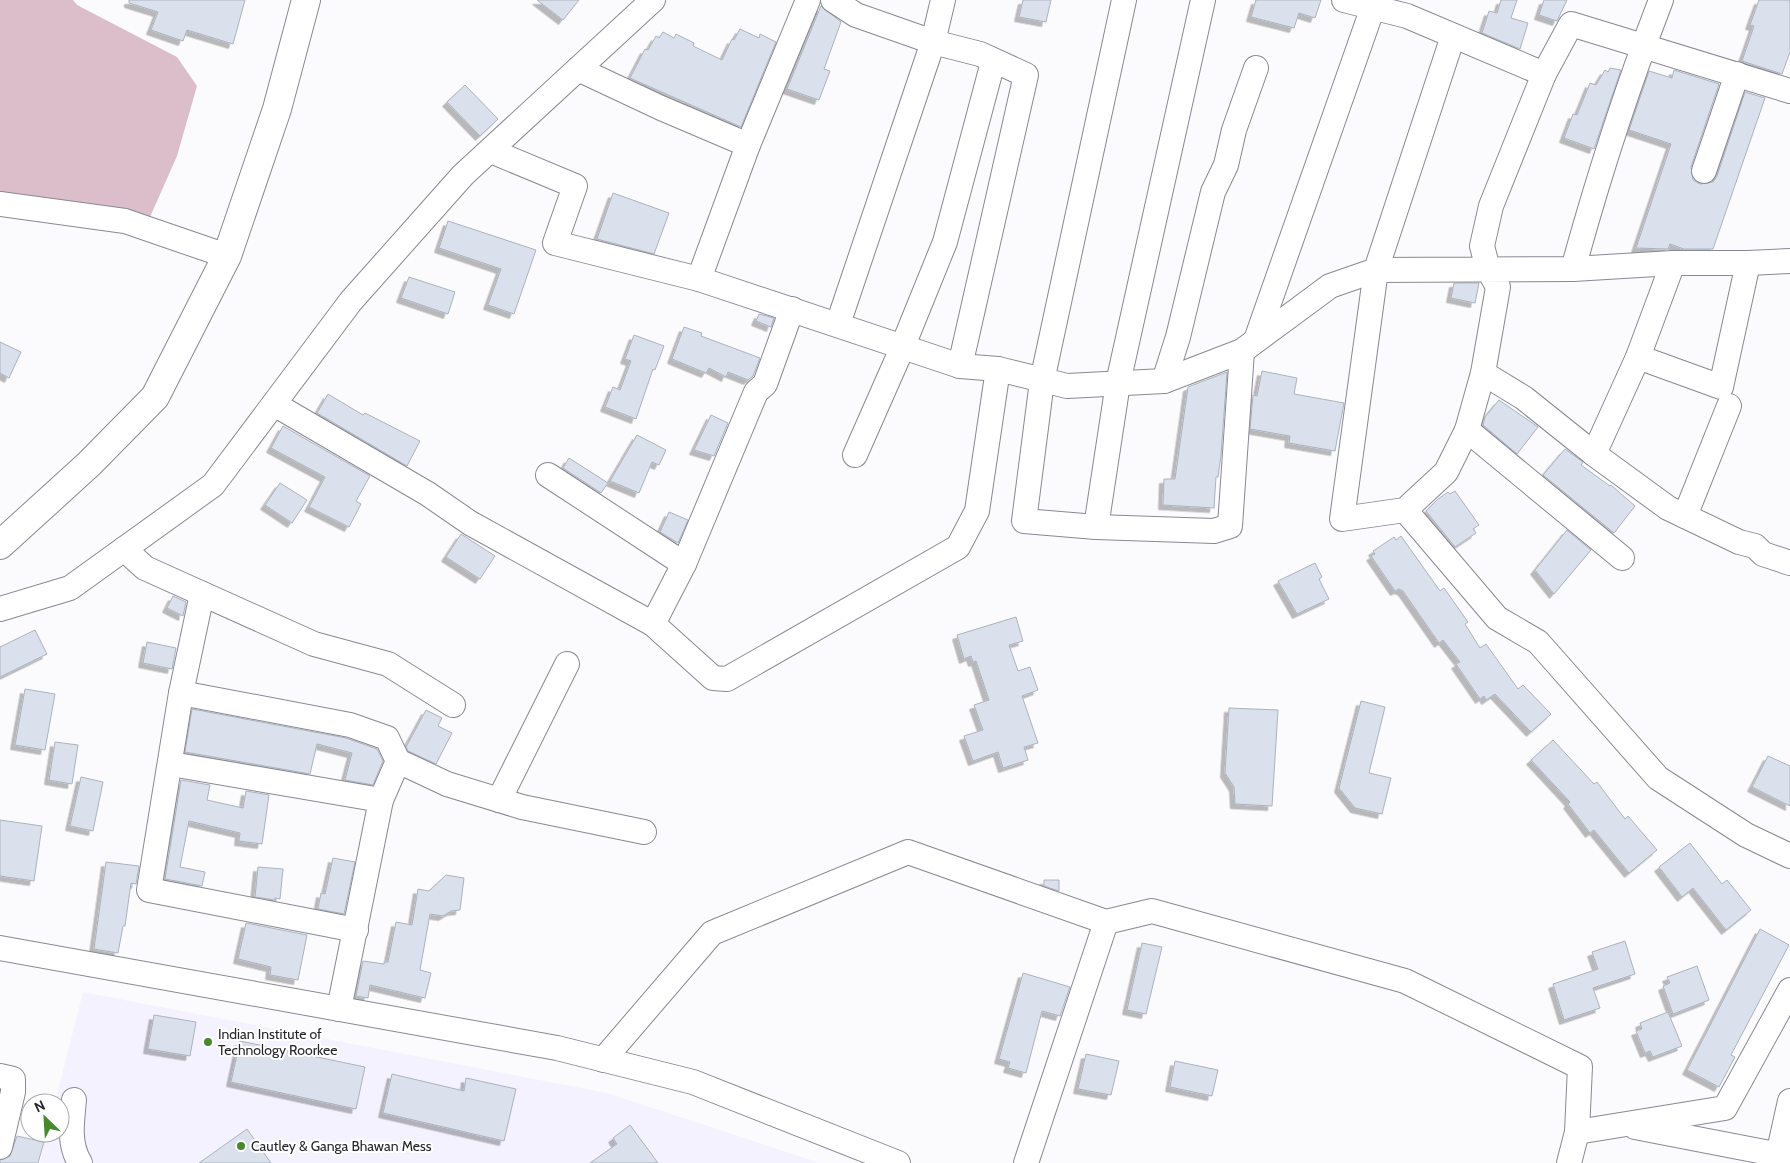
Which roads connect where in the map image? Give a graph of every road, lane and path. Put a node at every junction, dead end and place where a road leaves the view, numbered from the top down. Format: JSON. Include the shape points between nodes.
{"nodes":[{"id":1,"x":306,"y":0,"type":"edge"},
{"id":2,"x":652,"y":0,"type":"edge"},
{"id":3,"x":808,"y":0,"type":"edge"},
{"id":4,"x":833,"y":0,"type":"edge"},
{"id":5,"x":943,"y":0,"type":"edge"},
{"id":6,"x":1124,"y":0,"type":"edge"},
{"id":7,"x":1203,"y":0,"type":"edge"},
{"id":8,"x":1344,"y":0,"type":"edge"},
{"id":9,"x":1661,"y":0,"type":"edge"},
{"id":10,"x":1373,"y":7,"type":"junction"},
{"id":11,"x":1453,"y":36,"type":"junction"},
{"id":12,"x":933,"y":42,"type":"junction"},
{"id":13,"x":1643,"y":46,"type":"junction"},
{"id":14,"x":993,"y":62,"type":"junction"},
{"id":15,"x":578,"y":68,"type":"junction"},
{"id":16,"x":1256,"y":68,"type":"dead end"},
{"id":17,"x":1544,"y":74,"type":"junction"},
{"id":18,"x":1737,"y":74,"type":"junction"},
{"id":19,"x":1790,"y":91,"type":"edge"},
{"id":20,"x":748,"y":146,"type":"junction"},
{"id":21,"x":491,"y":151,"type":"junction"},
{"id":22,"x":1704,"y":171,"type":"dead end"},
{"id":23,"x":0,"y":204,"type":"edge"},
{"id":24,"x":227,"y":256,"type":"junction"},
{"id":25,"x":1790,"y":261,"type":"edge"},
{"id":26,"x":1673,"y":263,"type":"junction"},
{"id":27,"x":1748,"y":263,"type":"junction"},
{"id":28,"x":1488,"y":269,"type":"junction"},
{"id":29,"x":1573,"y":269,"type":"junction"},
{"id":30,"x":1376,"y":270,"type":"junction"},
{"id":31,"x":699,"y":279,"type":"junction"},
{"id":32,"x":792,"y":309,"type":"junction"},
{"id":33,"x":838,"y":324,"type":"junction"},
{"id":34,"x":1249,"y":345,"type":"junction"},
{"id":35,"x":903,"y":346,"type":"junction"},
{"id":36,"x":1638,"y":357,"type":"junction"},
{"id":37,"x":960,"y":366,"type":"junction"},
{"id":38,"x":998,"y":369,"type":"junction"},
{"id":39,"x":1483,"y":373,"type":"junction"},
{"id":40,"x":1042,"y":381,"type":"junction"},
{"id":41,"x":1164,"y":381,"type":"junction"},
{"id":42,"x":1118,"y":383,"type":"junction"},
{"id":43,"x":274,"y":404,"type":"junction"},
{"id":44,"x":1729,"y":406,"type":"dead end"},
{"id":45,"x":1466,"y":430,"type":"junction"},
{"id":46,"x":1594,"y":454,"type":"junction"},
{"id":47,"x":855,"y":455,"type":"dead end"},
{"id":48,"x":548,"y":475,"type":"dead end"},
{"id":49,"x":1405,"y":510,"type":"junction"},
{"id":50,"x":1685,"y":516,"type":"junction"},
{"id":51,"x":1096,"y":526,"type":"junction"},
{"id":52,"x":0,"y":545,"type":"edge"},
{"id":53,"x":124,"y":549,"type":"junction"},
{"id":54,"x":1622,"y":558,"type":"dead end"},
{"id":55,"x":1790,"y":563,"type":"edge"},
{"id":56,"x":684,"y":564,"type":"junction"},
{"id":57,"x":202,"y":594,"type":"junction"},
{"id":58,"x":0,"y":609,"type":"edge"},
{"id":59,"x":653,"y":624,"type":"junction"},
{"id":60,"x":567,"y":664,"type":"dead end"},
{"id":61,"x":181,"y":693,"type":"junction"},
{"id":62,"x":453,"y":705,"type":"dead end"},
{"id":63,"x":398,"y":761,"type":"junction"},
{"id":64,"x":171,"y":764,"type":"junction"},
{"id":65,"x":381,"y":800,"type":"junction"},
{"id":66,"x":499,"y":800,"type":"junction"},
{"id":67,"x":644,"y":832,"type":"dead end"},
{"id":68,"x":1790,"y":856,"type":"edge"},
{"id":69,"x":1106,"y":922,"type":"junction"},
{"id":70,"x":356,"y":930,"type":"junction"},
{"id":71,"x":0,"y":948,"type":"edge"},
{"id":72,"x":1790,"y":990,"type":"edge"},
{"id":73,"x":339,"y":1009,"type":"junction"},
{"id":74,"x":603,"y":1060,"type":"junction"},
{"id":75,"x":0,"y":1076,"type":"edge"},
{"id":76,"x":74,"y":1100,"type":"dead end"},
{"id":77,"x":1790,"y":1101,"type":"edge"},
{"id":78,"x":1616,"y":1124,"type":"junction"},
{"id":79,"x":1577,"y":1132,"type":"junction"},
{"id":80,"x":0,"y":1147,"type":"edge"},
{"id":81,"x":1784,"y":1156,"type":"edge"},
{"id":82,"x":80,"y":1163,"type":"edge"},
{"id":83,"x":898,"y":1163,"type":"edge"},
{"id":84,"x":1026,"y":1163,"type":"edge"},
{"id":85,"x":1569,"y":1163,"type":"edge"}],
"edges":[{"from":1,"to":24,"type":"main road","via":[[277,108]]},
{"from":2,"to":15,"type":"street"},
{"from":3,"to":20,"type":"street"},
{"from":4,"to":12,"type":"street","via":[[856,14]]},
{"from":5,"to":12,"type":"street"},
{"from":6,"to":40,"type":"street"},
{"from":7,"to":42,"type":"street"},
{"from":8,"to":10,"type":"street"},
{"from":9,"to":13,"type":"street"},
{"from":10,"to":11,"type":"street","via":[[1407,16]]},
{"from":10,"to":34,"type":"street"},
{"from":11,"to":17,"type":"street"},
{"from":11,"to":30,"type":"street"},
{"from":12,"to":14,"type":"street","via":[[980,54]]},
{"from":12,"to":33,"type":"street"},
{"from":13,"to":17,"type":"street","via":[[1571,24]]},
{"from":13,"to":18,"type":"street"},
{"from":13,"to":29,"type":"street"},
{"from":14,"to":35,"type":"street","via":[[945,242]]},
{"from":14,"to":37,"type":"street","via":[[1026,75]]},
{"from":15,"to":20,"type":"street"},
{"from":15,"to":21,"type":"street"},
{"from":16,"to":41,"type":"street","via":[[1234,130],[1226,164],[1213,192],[1178,337]]},
{"from":17,"to":28,"type":"street","via":[[1492,206],[1482,246]]},
{"from":18,"to":19,"type":"street"},
{"from":18,"to":22,"type":"street"},
{"from":20,"to":31,"type":"street"},
{"from":21,"to":31,"type":"street","via":[[575,186],[555,242]]},
{"from":21,"to":43,"type":"street","via":[[463,175],[351,301]]},
{"from":23,"to":24,"type":"street","via":[[125,221]]},
{"from":24,"to":52,"type":"main road","via":[[155,397],[89,464]]},
{"from":25,"to":27,"type":"street"},
{"from":26,"to":27,"type":"street"},
{"from":26,"to":29,"type":"street"},
{"from":26,"to":36,"type":"street"},
{"from":27,"to":36,"type":"street","via":[[1721,387]]},
{"from":28,"to":29,"type":"street"},
{"from":28,"to":30,"type":"street"},
{"from":28,"to":39,"type":"street","via":[[1498,287]]},
{"from":30,"to":34,"type":"street","via":[[1330,286]]},
{"from":30,"to":49,"type":"street","via":[[1342,519]]},
{"from":31,"to":32,"type":"street"},
{"from":32,"to":33,"type":"street"},
{"from":32,"to":56,"type":"street","via":[[765,384],[756,392]]},
{"from":33,"to":35,"type":"street"},
{"from":34,"to":41,"type":"street"},
{"from":34,"to":51,"type":"street","via":[[1230,526],[1214,531]]},
{"from":35,"to":37,"type":"street"},
{"from":35,"to":47,"type":"street"},
{"from":36,"to":46,"type":"street"},
{"from":37,"to":38,"type":"street"},
{"from":38,"to":40,"type":"street"},
{"from":38,"to":59,"type":"street","via":[[977,511],[958,547],[726,679],[713,678]]},
{"from":39,"to":45,"type":"street"},
{"from":39,"to":46,"type":"street","via":[[1524,398]]},
{"from":40,"to":42,"type":"street","via":[[1067,386]]},
{"from":40,"to":51,"type":"street","via":[[1024,521]]},
{"from":41,"to":42,"type":"street"},
{"from":42,"to":51,"type":"street"},
{"from":43,"to":53,"type":"street","via":[[213,485]]},
{"from":43,"to":59,"type":"street","via":[[428,494],[470,523]]},
{"from":44,"to":50,"type":"street"},
{"from":45,"to":49,"type":"street","via":[[1446,472]]},
{"from":45,"to":54,"type":"street"},
{"from":46,"to":50,"type":"street","via":[[1668,508]]},
{"from":48,"to":56,"type":"street"},
{"from":49,"to":68,"type":"street","via":[[1497,618],[1538,642],[1658,778],[1746,835]]},
{"from":50,"to":55,"type":"street","via":[[1739,542],[1755,546],[1763,554]]},
{"from":53,"to":57,"type":"street","via":[[145,568]]},
{"from":53,"to":58,"type":"street","via":[[70,588]]},
{"from":56,"to":59,"type":"street"},
{"from":57,"to":61,"type":"street"},
{"from":57,"to":62,"type":"street","via":[[314,644],[388,664]]},
{"from":60,"to":66,"type":"street"},
{"from":61,"to":63,"type":"street","via":[[350,725],[387,738]]},
{"from":61,"to":64,"type":"street"},
{"from":63,"to":65,"type":"street"},
{"from":63,"to":66,"type":"street","via":[[447,784]]},
{"from":64,"to":65,"type":"street"},
{"from":64,"to":70,"type":"street","via":[[149,890]]},
{"from":65,"to":70,"type":"street"},
{"from":66,"to":67,"type":"street"},
{"from":69,"to":74,"type":"street","via":[[908,852],[712,933]]},
{"from":69,"to":79,"type":"street","via":[[1152,910],[1405,981],[1580,1067]]},
{"from":69,"to":84,"type":"street"},
{"from":70,"to":73,"type":"street"},
{"from":71,"to":73,"type":"street"},
{"from":72,"to":78,"type":"street","via":[[1725,1108]]},
{"from":73,"to":74,"type":"street","via":[[557,1048]]},
{"from":74,"to":83,"type":"street","via":[[693,1082]]},
{"from":75,"to":80,"type":"street","via":[[13,1080],[14,1092]]},
{"from":76,"to":82,"type":"street","via":[[71,1136],[73,1152]]},
{"from":77,"to":81,"type":"street"},
{"from":78,"to":79,"type":"street"},
{"from":78,"to":81,"type":"street"},
{"from":79,"to":85,"type":"street"}]}
